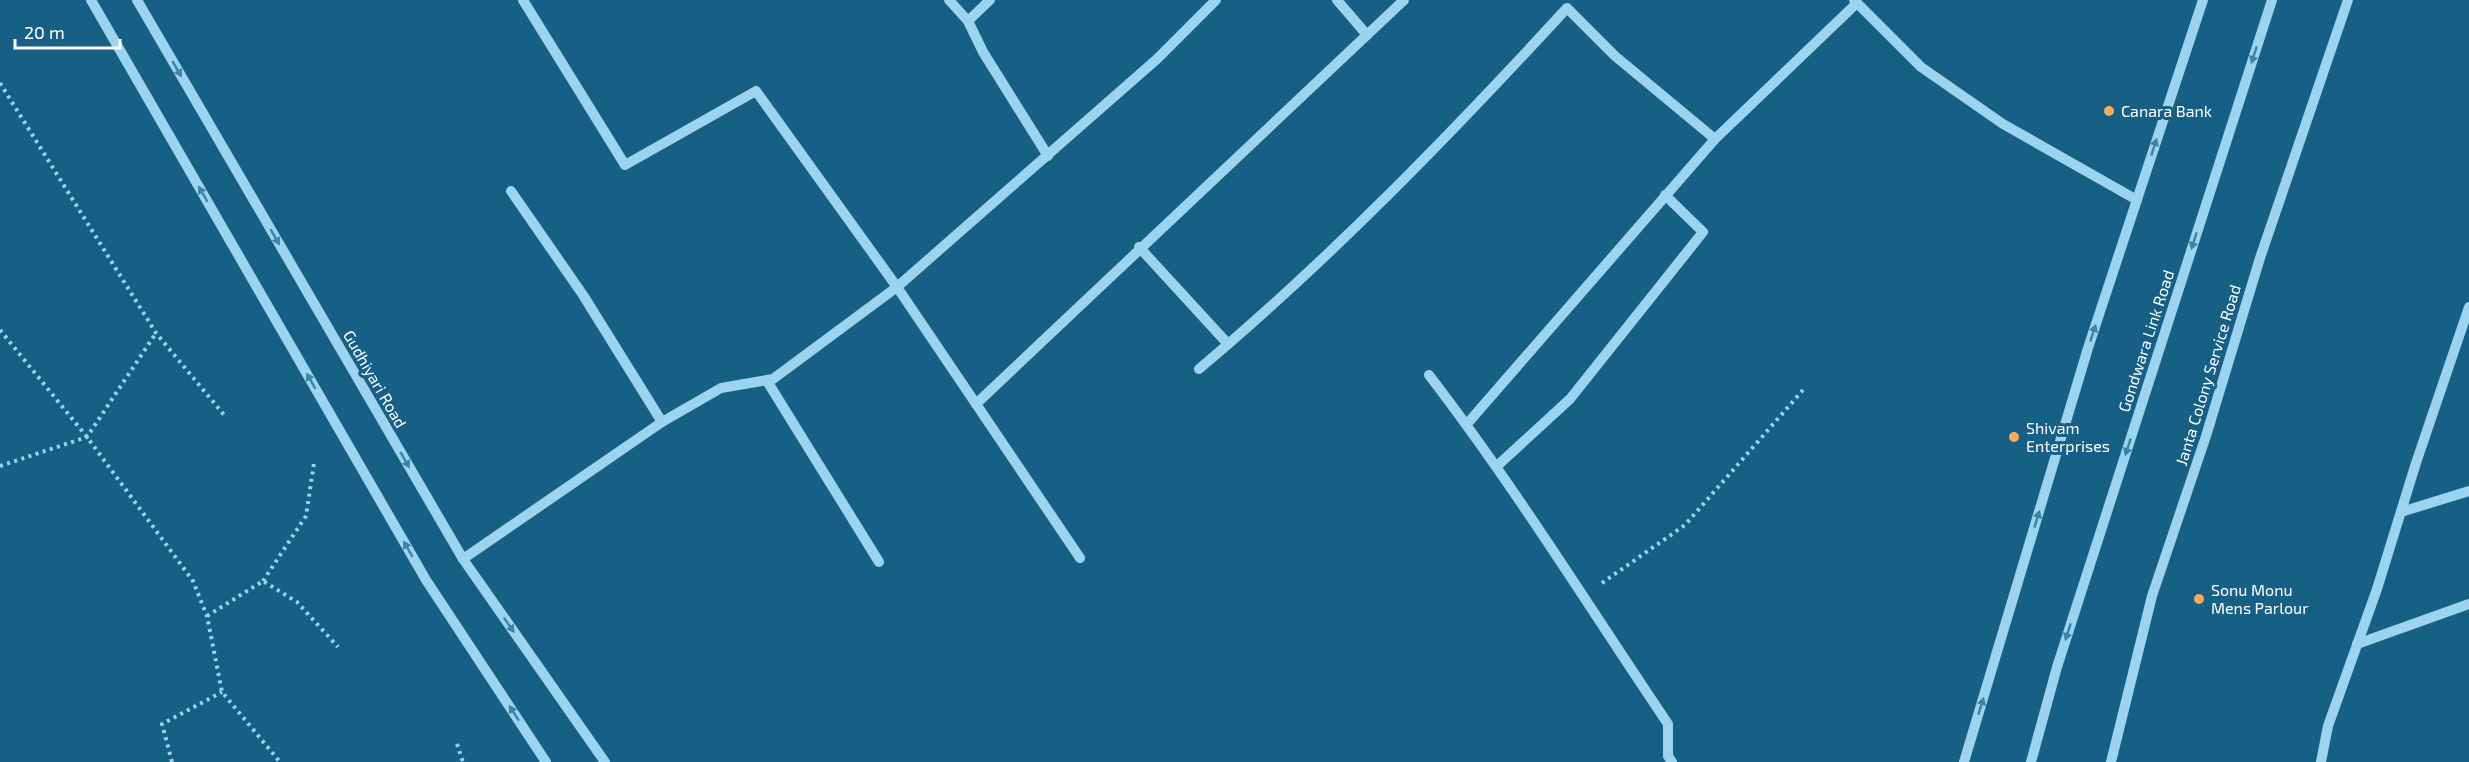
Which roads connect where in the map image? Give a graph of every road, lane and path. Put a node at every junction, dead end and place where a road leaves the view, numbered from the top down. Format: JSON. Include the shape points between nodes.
{"nodes":[{"id":1,"x":91,"y":0,"type":"edge"},
{"id":2,"x":137,"y":0,"type":"edge"},
{"id":3,"x":523,"y":0,"type":"edge"},
{"id":4,"x":949,"y":0,"type":"edge"},
{"id":5,"x":990,"y":0,"type":"edge"},
{"id":6,"x":1216,"y":0,"type":"edge"},
{"id":7,"x":1337,"y":0,"type":"edge"},
{"id":8,"x":1404,"y":0,"type":"edge"},
{"id":9,"x":2203,"y":0,"type":"edge"},
{"id":10,"x":2272,"y":0,"type":"edge"},
{"id":11,"x":2348,"y":0,"type":"edge"},
{"id":12,"x":1856,"y":2,"type":"edge"},
{"id":13,"x":968,"y":21,"type":"junction"},
{"id":14,"x":1367,"y":35,"type":"junction"},
{"id":15,"x":0,"y":83,"type":"edge"},
{"id":16,"x":1714,"y":140,"type":"junction"},
{"id":17,"x":1048,"y":156,"type":"junction"},
{"id":18,"x":511,"y":191,"type":"dead end"},
{"id":19,"x":1665,"y":195,"type":"junction"},
{"id":20,"x":2137,"y":200,"type":"junction"},
{"id":21,"x":1139,"y":247,"type":"junction"},
{"id":22,"x":897,"y":287,"type":"junction"},
{"id":23,"x":2468,"y":312,"type":"edge"},
{"id":24,"x":0,"y":330,"type":"edge"},
{"id":25,"x":156,"y":333,"type":"junction"},
{"id":26,"x":1228,"y":344,"type":"junction"},
{"id":27,"x":1199,"y":369,"type":"dead end"},
{"id":28,"x":1429,"y":375,"type":"dead end"},
{"id":29,"x":767,"y":381,"type":"junction"},
{"id":30,"x":1803,"y":390,"type":"dead end"},
{"id":31,"x":976,"y":404,"type":"junction"},
{"id":32,"x":225,"y":416,"type":"dead end"},
{"id":33,"x":662,"y":422,"type":"junction"},
{"id":34,"x":1467,"y":424,"type":"junction"},
{"id":35,"x":87,"y":436,"type":"junction"},
{"id":36,"x":314,"y":463,"type":"dead end"},
{"id":37,"x":0,"y":466,"type":"edge"},
{"id":38,"x":1497,"y":466,"type":"junction"},
{"id":39,"x":2469,"y":491,"type":"edge"},
{"id":40,"x":2401,"y":512,"type":"junction"},
{"id":41,"x":1080,"y":558,"type":"dead end"},
{"id":42,"x":463,"y":559,"type":"junction"},
{"id":43,"x":879,"y":562,"type":"dead end"},
{"id":44,"x":263,"y":581,"type":"junction"},
{"id":45,"x":1582,"y":597,"type":"junction"},
{"id":46,"x":2469,"y":604,"type":"edge"},
{"id":47,"x":207,"y":616,"type":"junction"},
{"id":48,"x":2357,"y":644,"type":"junction"},
{"id":49,"x":338,"y":648,"type":"dead end"},
{"id":50,"x":222,"y":692,"type":"junction"},
{"id":51,"x":458,"y":744,"type":"dead end"},
{"id":52,"x":172,"y":762,"type":"edge"},
{"id":53,"x":280,"y":762,"type":"edge"},
{"id":54,"x":463,"y":762,"type":"edge"},
{"id":55,"x":546,"y":762,"type":"edge"},
{"id":56,"x":605,"y":762,"type":"edge"},
{"id":57,"x":1671,"y":762,"type":"edge"},
{"id":58,"x":1964,"y":762,"type":"edge"},
{"id":59,"x":2031,"y":762,"type":"edge"},
{"id":60,"x":2111,"y":762,"type":"edge"},
{"id":61,"x":2321,"y":762,"type":"edge"}],
"edges":[{"from":55,"to":1,"type":"street","one_way":true,"via":[[426,580]]},
{"from":2,"to":42,"type":"street","name":"Gudhiyari Road","one_way":true},
{"from":3,"to":22,"type":"street","via":[[625,165],[756,91]]},
{"from":4,"to":13,"type":"street"},
{"from":5,"to":13,"type":"street"},
{"from":6,"to":17,"type":"street","via":[[1157,59]]},
{"from":7,"to":14,"type":"street"},
{"from":8,"to":14,"type":"street"},
{"from":20,"to":9,"type":"street","one_way":true},
{"from":10,"to":59,"type":"street","name":"Gondwara Link Road","one_way":true,"via":[[2057,667]]},
{"from":11,"to":60,"type":"street","name":"Janta Colony Service Road","via":[[2152,596]]},
{"from":12,"to":16,"type":"street"},
{"from":12,"to":20,"type":"street","via":[[1921,67],[2003,124]]},
{"from":13,"to":17,"type":"street"},
{"from":14,"to":21,"type":"street"},
{"from":15,"to":25,"type":"path"},
{"from":16,"to":19,"type":"street"},
{"from":16,"to":26,"type":"street","via":[[1615,57],[1568,8],[1415,167]]},
{"from":17,"to":22,"type":"street"},
{"from":18,"to":33,"type":"street","via":[[583,295]]},
{"from":19,"to":34,"type":"street"},
{"from":19,"to":38,"type":"street","via":[[1703,232],[1570,399]]},
{"from":58,"to":20,"type":"street","one_way":true,"via":[[2088,348]]},
{"from":21,"to":26,"type":"street"},
{"from":21,"to":31,"type":"street"},
{"from":22,"to":29,"type":"street"},
{"from":22,"to":31,"type":"street"},
{"from":23,"to":40,"type":"street"},
{"from":24,"to":35,"type":"path"},
{"from":25,"to":32,"type":"path"},
{"from":25,"to":35,"type":"path"},
{"from":26,"to":27,"type":"street"},
{"from":28,"to":34,"type":"street"},
{"from":29,"to":33,"type":"street","via":[[721,388]]},
{"from":29,"to":43,"type":"street"},
{"from":30,"to":45,"type":"path","via":[[1685,525]]},
{"from":31,"to":41,"type":"street"},
{"from":33,"to":42,"type":"street"},
{"from":34,"to":38,"type":"street"},
{"from":35,"to":37,"type":"path"},
{"from":35,"to":47,"type":"path","via":[[193,581]]},
{"from":36,"to":44,"type":"path","via":[[306,516]]},
{"from":38,"to":45,"type":"street"},
{"from":39,"to":40,"type":"street"},
{"from":40,"to":48,"type":"street"},
{"from":42,"to":56,"type":"street","name":"Gudhiyari Road","one_way":true},
{"from":44,"to":47,"type":"path"},
{"from":44,"to":49,"type":"path","via":[[297,602]]},
{"from":45,"to":57,"type":"street","via":[[1668,724]]},
{"from":46,"to":48,"type":"street"},
{"from":47,"to":50,"type":"path"},
{"from":48,"to":61,"type":"street","via":[[2328,726]]},
{"from":50,"to":52,"type":"path","via":[[162,724]]},
{"from":50,"to":53,"type":"path"},
{"from":51,"to":54,"type":"path"}]}
